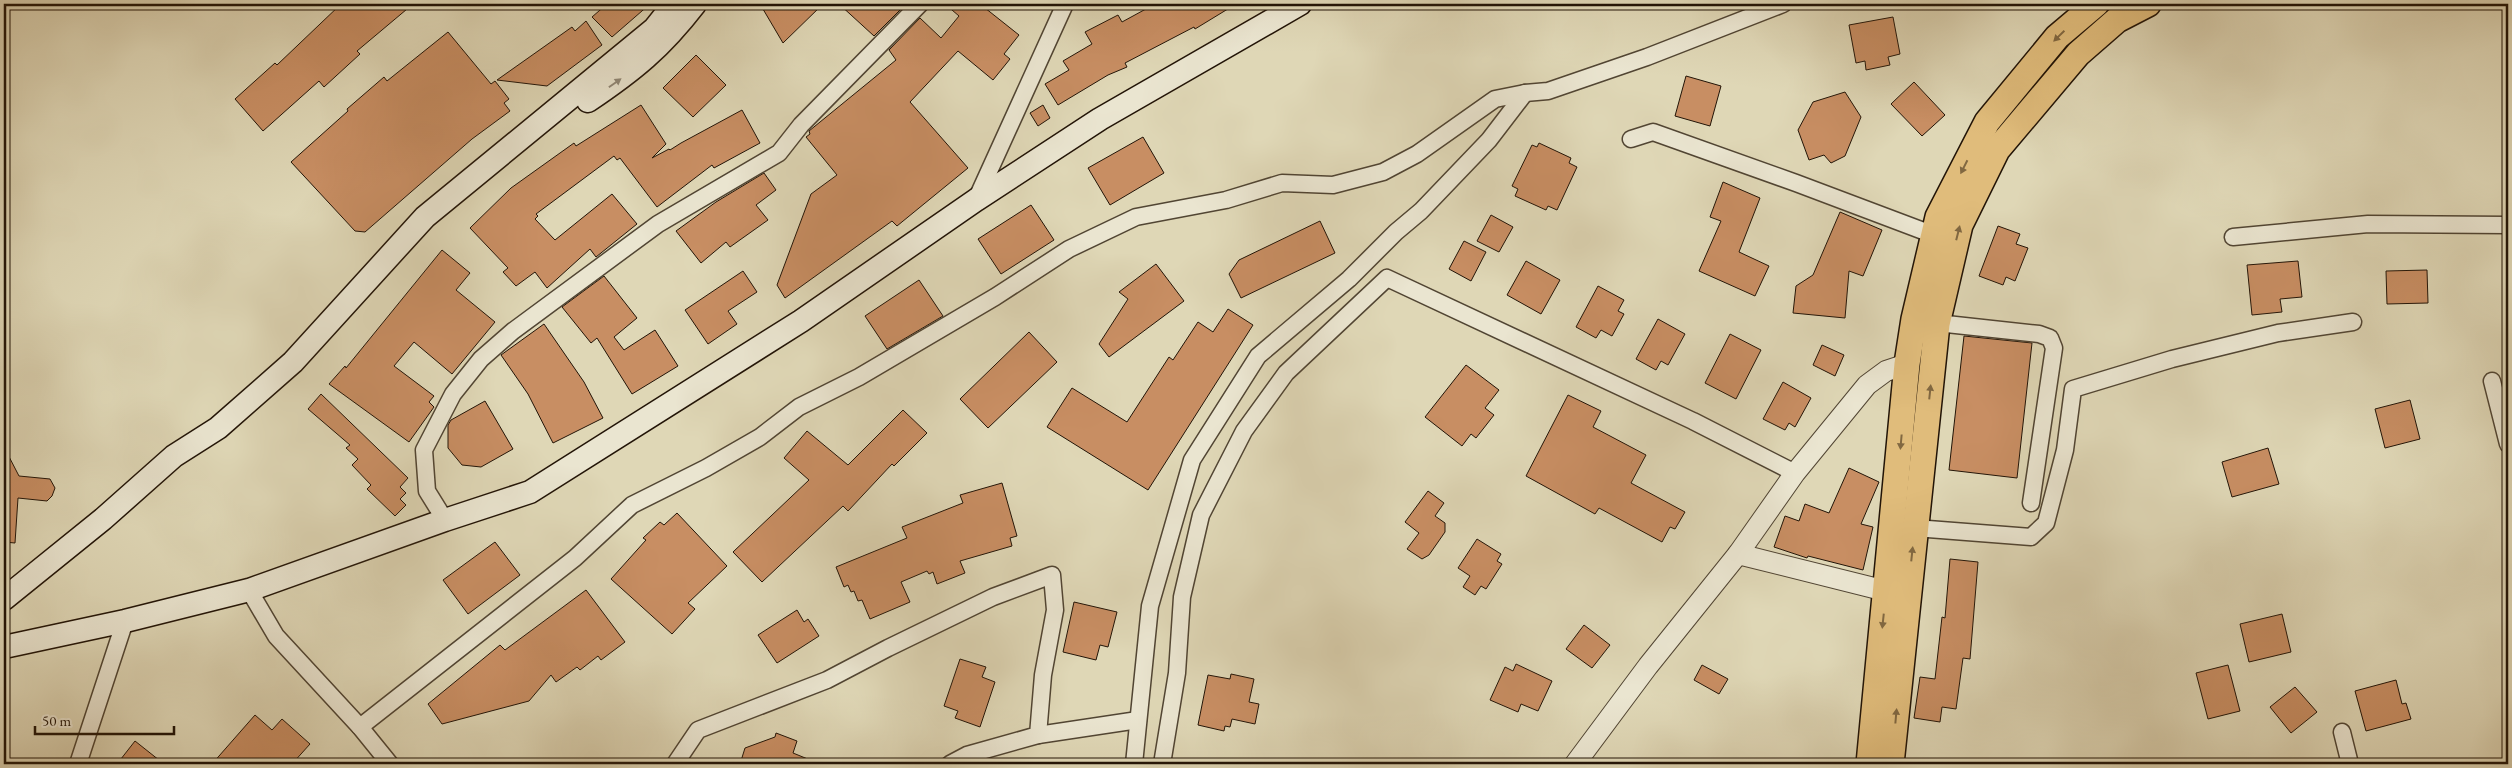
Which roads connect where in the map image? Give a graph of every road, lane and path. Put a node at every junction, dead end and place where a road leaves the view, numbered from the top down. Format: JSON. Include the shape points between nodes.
{"nodes":[{"id":1,"x":674,"y":4,"type":"edge"},
{"id":2,"x":695,"y":4,"type":"edge"},
{"id":3,"x":920,"y":4,"type":"edge"},
{"id":4,"x":1066,"y":4,"type":"edge"},
{"id":5,"x":1300,"y":4,"type":"edge"},
{"id":6,"x":1783,"y":4,"type":"edge"},
{"id":7,"x":2096,"y":4,"type":"edge"},
{"id":8,"x":2148,"y":4,"type":"edge"},
{"id":9,"x":1525,"y":93,"type":"junction"},
{"id":10,"x":1631,"y":139,"type":"dead end"},
{"id":11,"x":501,"y":156,"type":"junction"},
{"id":12,"x":976,"y":200,"type":"junction"},
{"id":13,"x":2508,"y":225,"type":"edge"},
{"id":14,"x":1934,"y":236,"type":"junction"},
{"id":15,"x":2233,"y":236,"type":"dead end"},
{"id":16,"x":1925,"y":321,"type":"junction"},
{"id":17,"x":2353,"y":322,"type":"dead end"},
{"id":18,"x":1907,"y":364,"type":"junction"},
{"id":19,"x":2492,"y":381,"type":"dead end"},
{"id":20,"x":2508,"y":444,"type":"edge"},
{"id":21,"x":1795,"y":473,"type":"junction"},
{"id":22,"x":2031,"y":503,"type":"dead end"},
{"id":23,"x":445,"y":520,"type":"junction"},
{"id":24,"x":1915,"y":528,"type":"junction"},
{"id":25,"x":1738,"y":554,"type":"junction"},
{"id":26,"x":249,"y":590,"type":"junction"},
{"id":27,"x":1897,"y":593,"type":"junction"},
{"id":28,"x":4,"y":599,"type":"edge"},
{"id":29,"x":125,"y":621,"type":"junction"},
{"id":30,"x":4,"y":647,"type":"edge"},
{"id":31,"x":1138,"y":720,"type":"junction"},
{"id":32,"x":360,"y":727,"type":"junction"},
{"id":33,"x":2342,"y":732,"type":"dead end"},
{"id":34,"x":1038,"y":736,"type":"junction"},
{"id":35,"x":78,"y":764,"type":"edge"},
{"id":36,"x":390,"y":764,"type":"edge"},
{"id":37,"x":674,"y":764,"type":"edge"},
{"id":38,"x":950,"y":764,"type":"edge"},
{"id":39,"x":1134,"y":764,"type":"edge"},
{"id":40,"x":1162,"y":764,"type":"edge"},
{"id":41,"x":1575,"y":764,"type":"edge"},
{"id":42,"x":1869,"y":764,"type":"edge"},
{"id":43,"x":1891,"y":764,"type":"edge"},
{"id":44,"x":2350,"y":764,"type":"edge"}],
"edges":[{"from":1,"to":11,"type":"main road","via":[[654,29]]},
{"from":11,"to":2,"type":"main road","one_way":true,"via":[[537,137],[634,69],[670,36]]},
{"from":3,"to":23,"type":"street","via":[[801,125],[779,153],[658,224],[513,331],[481,359],[453,394],[424,450],[427,491]]},
{"from":4,"to":12,"type":"street"},
{"from":5,"to":12,"type":"main road","via":[[1100,119]]},
{"from":6,"to":9,"type":"street","via":[[1611,70],[1548,91]]},
{"from":7,"to":14,"type":"main road","one_way":true,"via":[[2057,37],[1987,122],[1938,217]]},
{"from":16,"to":8,"type":"main road","one_way":true,"via":[[1960,225],[1997,150],[2078,54],[2117,20]]},
{"from":9,"to":31,"type":"street","via":[[1488,140],[1421,211],[1349,279],[1258,356],[1192,460],[1150,606]]},
{"from":9,"to":32,"type":"street","via":[[1496,99],[1417,154],[1384,172],[1333,185],[1282,183],[1226,200],[1136,217],[1069,249],[859,378],[799,407],[760,437],[632,505],[575,558]]},
{"from":10,"to":14,"type":"street","via":[[1653,132]]},
{"from":11,"to":28,"type":"main road","via":[[424,218],[293,362],[218,428],[174,456],[103,519]]},
{"from":12,"to":23,"type":"main road","via":[[801,321],[530,492]]},
{"from":13,"to":15,"type":"street","via":[[2368,224]]},
{"from":14,"to":16,"type":"main road"},
{"from":16,"to":18,"type":"main road"},
{"from":16,"to":22,"type":"street","via":[[2050,338],[2054,348]]},
{"from":24,"to":16,"type":"main road","one_way":true},
{"from":17,"to":24,"type":"street","via":[[2278,333],[2172,359],[2073,389],[2065,450],[2046,523],[2031,537]]},
{"from":18,"to":21,"type":"street","via":[[1886,371],[1867,385]]},
{"from":18,"to":27,"type":"main road","one_way":true},
{"from":19,"to":20,"type":"street"},
{"from":21,"to":25,"type":"street"},
{"from":21,"to":40,"type":"street","via":[[1693,421],[1387,278],[1286,373],[1244,430],[1201,515],[1182,597],[1177,672]]},
{"from":23,"to":26,"type":"main road"},
{"from":27,"to":24,"type":"main road","one_way":true},
{"from":25,"to":27,"type":"street"},
{"from":25,"to":41,"type":"street"},
{"from":26,"to":29,"type":"main road"},
{"from":26,"to":32,"type":"street","via":[[276,636]]},
{"from":27,"to":42,"type":"main road","one_way":true},
{"from":43,"to":27,"type":"main road","one_way":true},
{"from":29,"to":30,"type":"main road"},
{"from":29,"to":35,"type":"street"},
{"from":31,"to":34,"type":"street"},
{"from":31,"to":39,"type":"street"},
{"from":32,"to":36,"type":"street"},
{"from":33,"to":44,"type":"street"},
{"from":34,"to":37,"type":"street","via":[[1043,674],[1055,610],[1052,575],[993,597],[827,680],[698,730]]},
{"from":34,"to":38,"type":"street","via":[[967,755]]}]}
